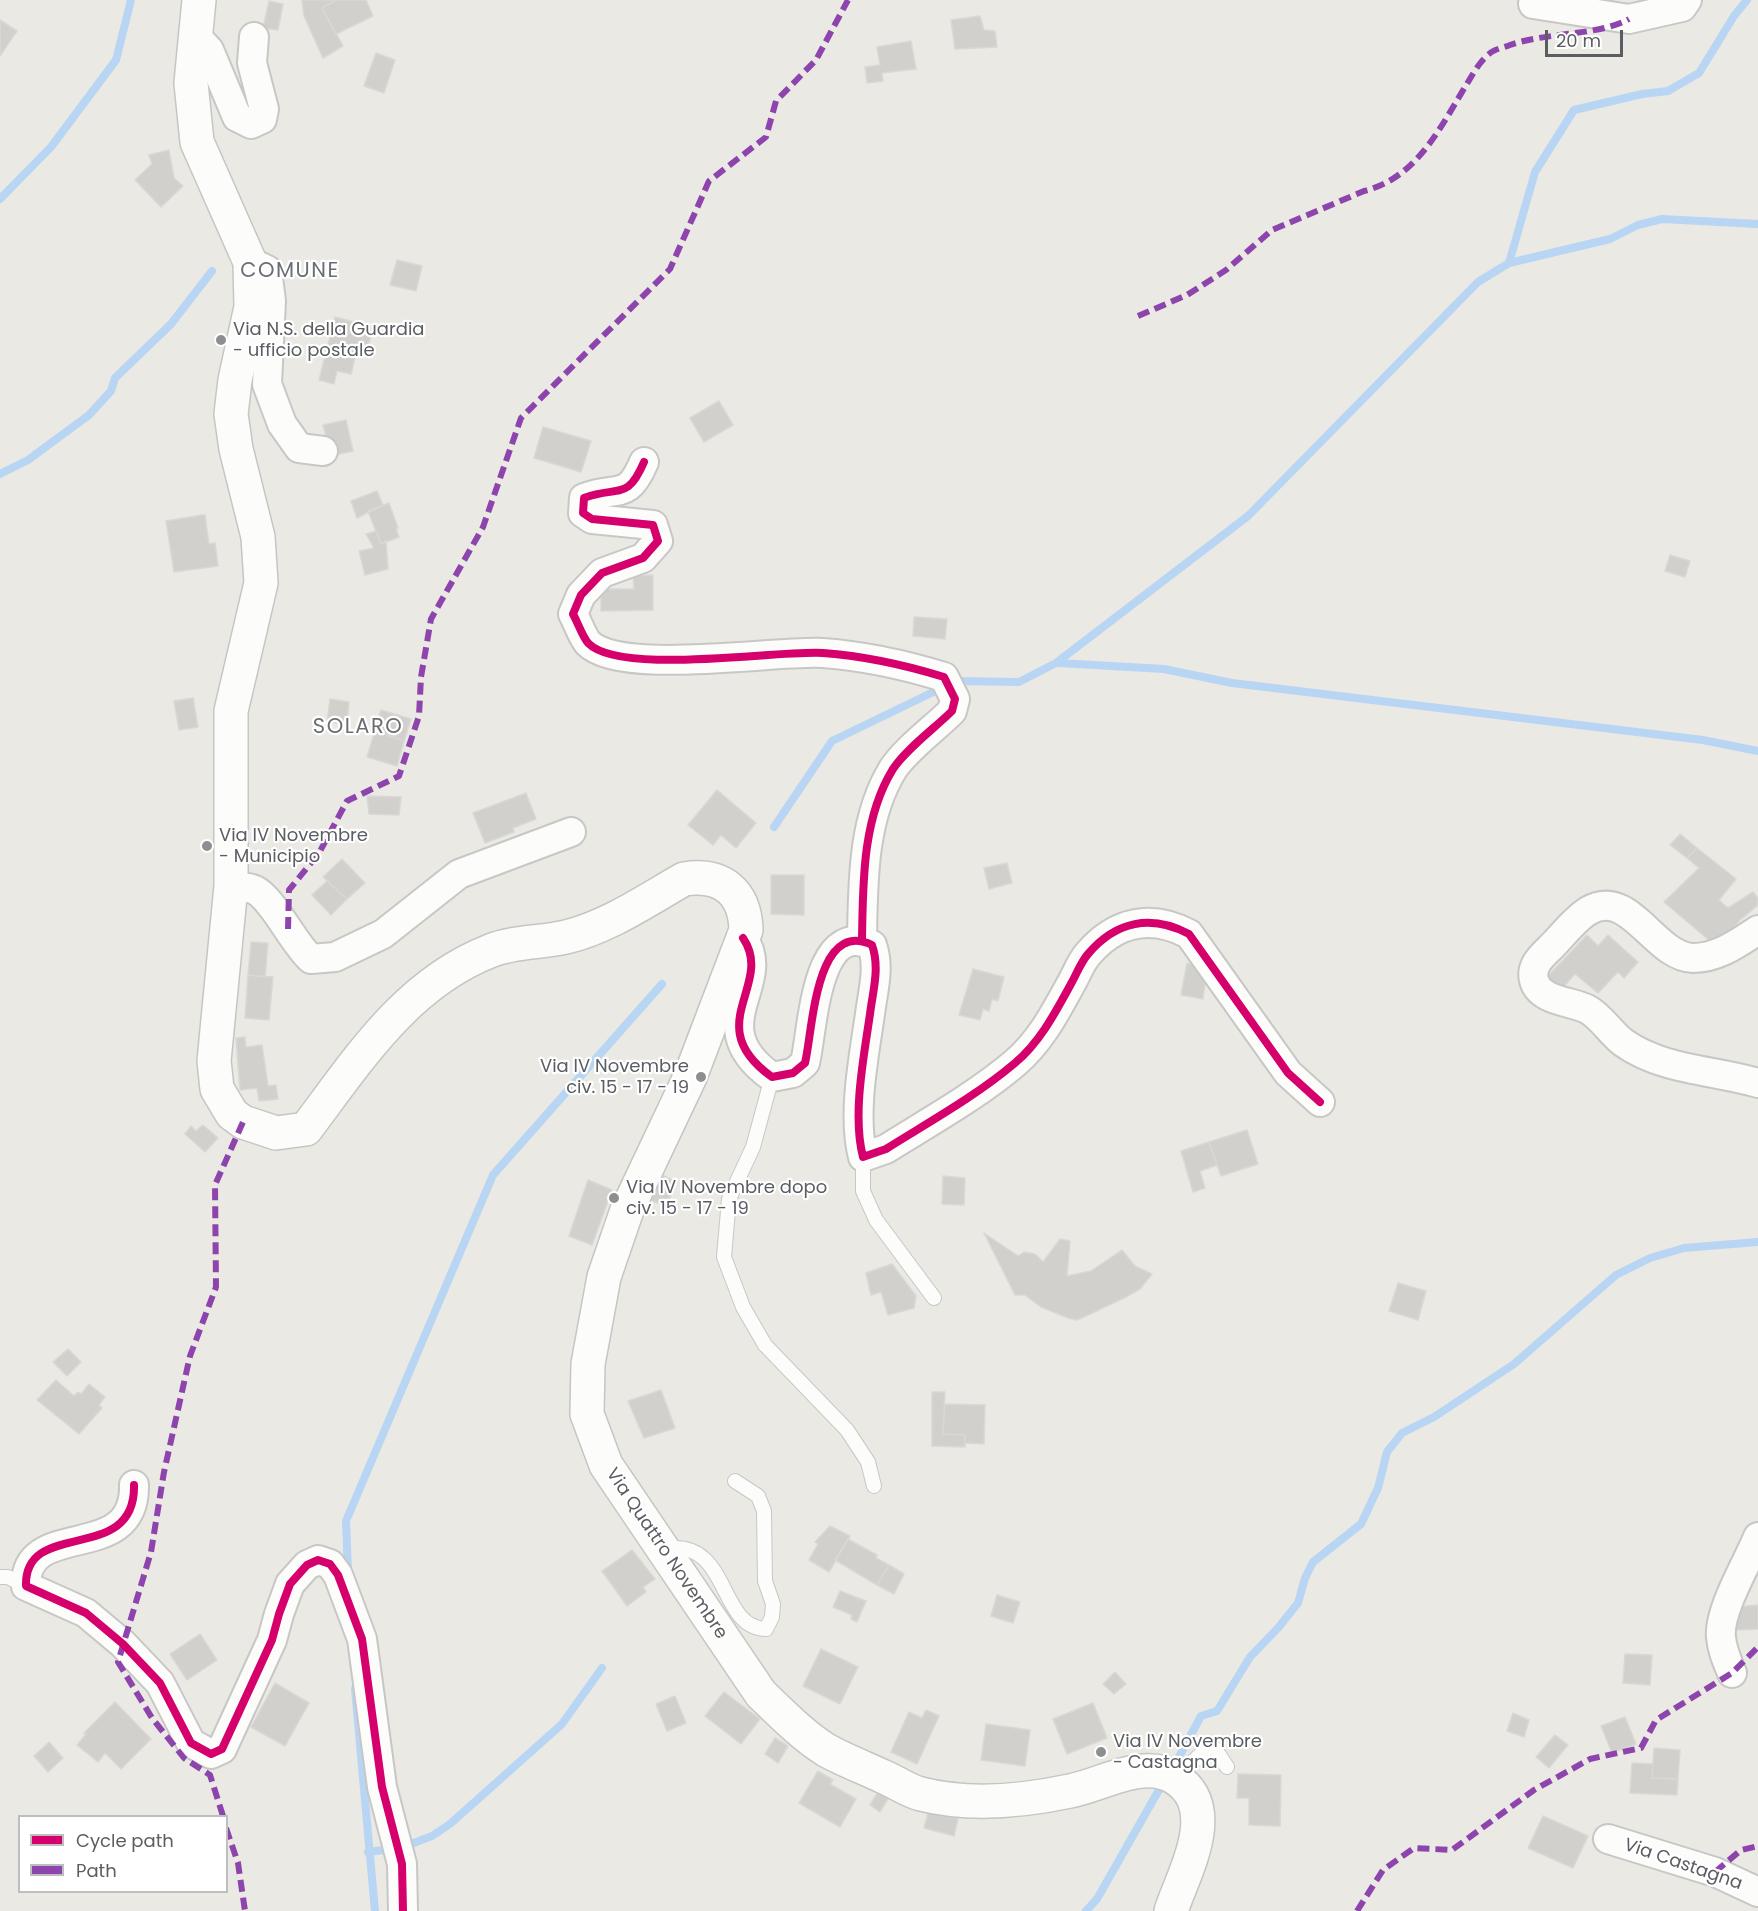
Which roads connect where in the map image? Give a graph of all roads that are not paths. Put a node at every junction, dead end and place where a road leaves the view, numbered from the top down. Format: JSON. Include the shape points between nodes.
{"nodes":[{"id":1,"x":199,"y":0,"type":"edge"},
{"id":2,"x":1687,"y":0,"type":"edge"},
{"id":3,"x":1533,"y":4,"type":"dead end"},
{"id":4,"x":194,"y":34,"type":"junction"},
{"id":5,"x":254,"y":37,"type":"dead end"},
{"id":6,"x":250,"y":262,"type":"junction"},
{"id":7,"x":323,"y":451,"type":"dead end"},
{"id":8,"x":644,"y":462,"type":"dead end"},
{"id":9,"x":572,"y":832,"type":"dead end"},
{"id":10,"x":231,"y":886,"type":"junction"},
{"id":11,"x":1758,"y":930,"type":"edge"},
{"id":12,"x":743,"y":938,"type":"junction"},
{"id":13,"x":862,"y":940,"type":"junction"},
{"id":14,"x":772,"y":1077,"type":"junction"},
{"id":15,"x":1758,"y":1083,"type":"edge"},
{"id":16,"x":1320,"y":1102,"type":"dead end"},
{"id":17,"x":863,"y":1157,"type":"junction"},
{"id":18,"x":934,"y":1298,"type":"dead end"},
{"id":19,"x":735,"y":1481,"type":"dead end"},
{"id":20,"x":134,"y":1485,"type":"dead end"},
{"id":21,"x":874,"y":1486,"type":"dead end"},
{"id":22,"x":1758,"y":1537,"type":"edge"},
{"id":23,"x":663,"y":1550,"type":"junction"},
{"id":24,"x":13,"y":1581,"type":"edge"},
{"id":25,"x":1732,"y":1672,"type":"dead end"},
{"id":26,"x":1227,"y":1767,"type":"dead end"},
{"id":27,"x":1163,"y":1775,"type":"junction"},
{"id":28,"x":1608,"y":1839,"type":"dead end"},
{"id":29,"x":1758,"y":1892,"type":"edge"},
{"id":30,"x":403,"y":1911,"type":"edge"},
{"id":31,"x":1171,"y":1911,"type":"edge"}],
"edges":[{"from":1,"to":4,"type":"main road"},
{"from":2,"to":3,"type":"street","via":[[1682,7],[1629,19]]},
{"from":4,"to":5,"type":"street","via":[[208,50],[237,117],[251,124],[261,119],[264,109],[252,63]]},
{"from":4,"to":6,"type":"main road","via":[[190,83],[197,142]]},
{"from":6,"to":7,"type":"street","via":[[267,270],[271,301],[267,384],[282,424],[299,448]]},
{"from":6,"to":10,"type":"main road","name":"Via Quattro Novembre","via":[[251,307],[231,414],[258,537],[261,583],[231,711]]},
{"from":8,"to":13,"type":"street","via":[[635,483],[584,498],[583,513],[592,519],[653,525],[658,541],[643,558],[602,573],[581,595],[573,614],[588,643],[607,653],[646,657],[717,660],[821,653],[906,665],[944,677],[955,699],[952,711],[894,768],[882,792],[869,835]]},
{"from":9,"to":10,"type":"street","via":[[459,874],[382,934],[335,957],[311,959],[255,890]]},
{"from":10,"to":12,"type":"main road","name":"Via Quattro Novembre","via":[[214,1061],[217,1089],[232,1114],[276,1133],[306,1129],[385,1024],[430,985],[491,950],[592,929],[684,879],[700,877],[722,884],[740,900],[745,914]]},
{"from":11,"to":15,"type":"street","via":[[1716,955],[1690,958],[1666,948],[1622,910],[1599,906],[1587,911],[1539,959],[1533,972],[1542,991],[1589,1010],[1624,1044],[1670,1064]]},
{"from":12,"to":14,"type":"street","via":[[751,949],[752,963],[738,1021],[744,1051]]},
{"from":12,"to":23,"type":"main road","name":"Via Quattro Novembre","via":[[690,1077],[627,1210],[604,1277],[588,1364],[586,1414],[606,1465]]},
{"from":13,"to":14,"type":"street","via":[[850,941],[833,951],[817,990],[805,1063],[793,1073]]},
{"from":13,"to":17,"type":"street","via":[[872,945],[878,961],[864,1056],[860,1117]]},
{"from":14,"to":21,"type":"lane","via":[[753,1147],[729,1199],[724,1257],[743,1306],[765,1345],[847,1430],[868,1462]]},
{"from":16,"to":17,"type":"street","via":[[1288,1072],[1189,934],[1154,921],[1113,932],[1087,955],[1041,1037],[1016,1063],[886,1149]]},
{"from":17,"to":18,"type":"lane","via":[[863,1191],[876,1220]]},
{"from":19,"to":23,"type":"lane","via":[[758,1497],[764,1510],[765,1581],[773,1604],[766,1629],[745,1623],[707,1559],[691,1549]]},
{"from":20,"to":24,"type":"street","via":[[126,1518],[106,1534],[35,1556],[26,1573]]},
{"from":22,"to":25,"type":"street","via":[[1728,1602],[1720,1635]]},
{"from":23,"to":27,"type":"main road","name":"Via Quattro Novembre","via":[[761,1694],[785,1718],[826,1750],[920,1794],[986,1801],[1070,1791],[1145,1770]]},
{"from":24,"to":30,"type":"street","via":[[86,1613],[123,1644],[160,1683],[191,1743],[212,1754],[222,1749],[263,1663],[291,1584],[307,1565],[318,1560],[330,1564],[338,1575],[362,1640],[382,1787],[402,1864]]},
{"from":26,"to":27,"type":"lane","via":[[1215,1749],[1209,1747]]},
{"from":27,"to":31,"type":"main road","via":[[1186,1789],[1199,1817],[1198,1833]]},
{"from":28,"to":29,"type":"street","name":"Via Castagna","via":[[1715,1872]]}]}
